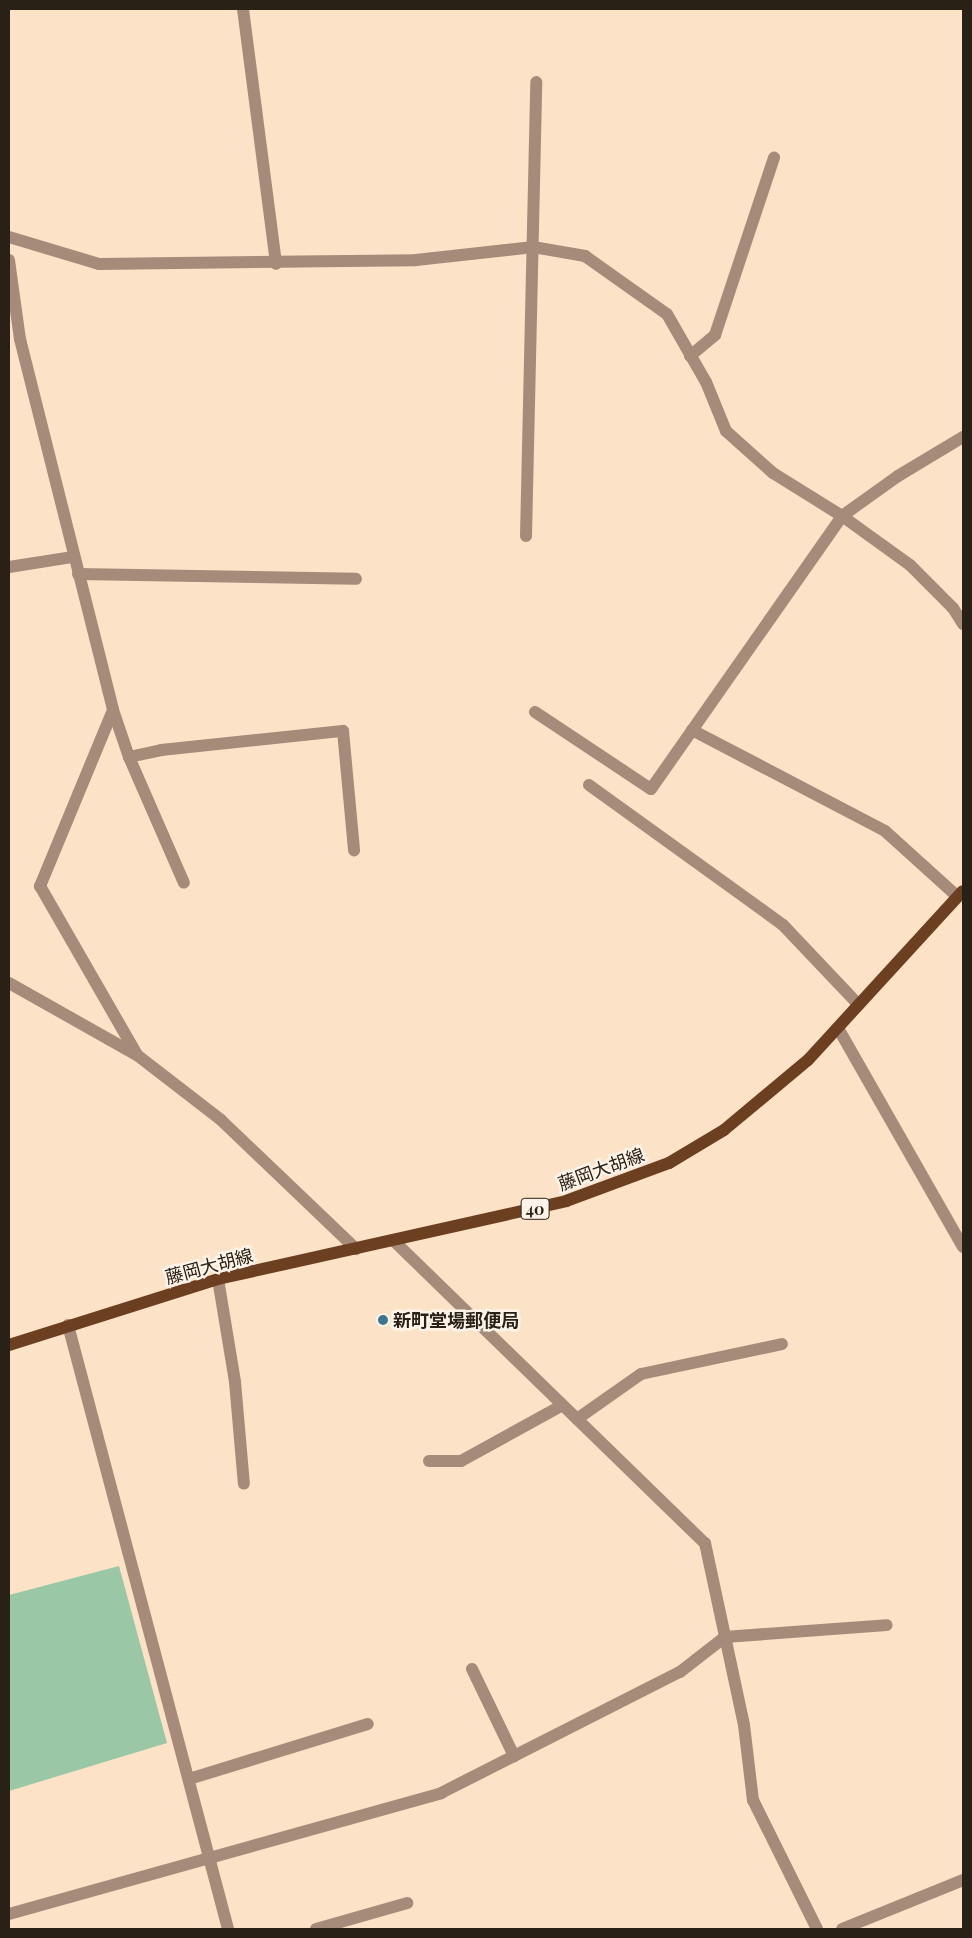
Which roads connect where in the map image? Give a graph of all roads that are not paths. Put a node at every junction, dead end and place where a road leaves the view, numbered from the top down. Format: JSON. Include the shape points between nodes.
{"nodes":[{"id":1,"x":243,"y":9,"type":"edge"},
{"id":2,"x":536,"y":82,"type":"dead end"},
{"id":3,"x":774,"y":158,"type":"dead end"},
{"id":4,"x":9,"y":237,"type":"edge"},
{"id":5,"x":532,"y":247,"type":"junction"},
{"id":6,"x":9,"y":260,"type":"edge"},
{"id":7,"x":276,"y":264,"type":"junction"},
{"id":8,"x":690,"y":356,"type":"junction"},
{"id":9,"x":963,"y":437,"type":"edge"},
{"id":10,"x":842,"y":516,"type":"junction"},
{"id":11,"x":526,"y":536,"type":"dead end"},
{"id":12,"x":73,"y":557,"type":"junction"},
{"id":13,"x":9,"y":567,"type":"edge"},
{"id":14,"x":78,"y":574,"type":"junction"},
{"id":15,"x":356,"y":579,"type":"dead end"},
{"id":16,"x":963,"y":624,"type":"edge"},
{"id":17,"x":112,"y":710,"type":"junction"},
{"id":18,"x":535,"y":712,"type":"dead end"},
{"id":19,"x":692,"y":730,"type":"junction"},
{"id":20,"x":129,"y":757,"type":"junction"},
{"id":21,"x":589,"y":785,"type":"dead end"},
{"id":22,"x":354,"y":850,"type":"dead end"},
{"id":23,"x":184,"y":882,"type":"dead end"},
{"id":24,"x":961,"y":894,"type":"edge"},
{"id":25,"x":9,"y":983,"type":"edge"},
{"id":26,"x":859,"y":1005,"type":"junction"},
{"id":27,"x":838,"y":1028,"type":"junction"},
{"id":28,"x":137,"y":1055,"type":"junction"},
{"id":29,"x":394,"y":1241,"type":"junction"},
{"id":30,"x":963,"y":1246,"type":"edge"},
{"id":31,"x":356,"y":1249,"type":"junction"},
{"id":32,"x":218,"y":1279,"type":"junction"},
{"id":33,"x":68,"y":1325,"type":"junction"},
{"id":34,"x":782,"y":1344,"type":"dead end"},
{"id":35,"x":9,"y":1345,"type":"edge"},
{"id":36,"x":561,"y":1406,"type":"junction"},
{"id":37,"x":577,"y":1419,"type":"junction"},
{"id":38,"x":429,"y":1460,"type":"dead end"},
{"id":39,"x":244,"y":1484,"type":"dead end"},
{"id":40,"x":887,"y":1624,"type":"dead end"},
{"id":41,"x":725,"y":1637,"type":"junction"},
{"id":42,"x":472,"y":1669,"type":"dead end"},
{"id":43,"x":368,"y":1724,"type":"dead end"},
{"id":44,"x":514,"y":1756,"type":"junction"},
{"id":45,"x":190,"y":1779,"type":"junction"},
{"id":46,"x":207,"y":1858,"type":"junction"},
{"id":47,"x":963,"y":1880,"type":"edge"},
{"id":48,"x":407,"y":1903,"type":"dead end"},
{"id":49,"x":9,"y":1914,"type":"edge"},
{"id":50,"x":228,"y":1929,"type":"edge"},
{"id":51,"x":316,"y":1929,"type":"edge"},
{"id":52,"x":817,"y":1929,"type":"edge"},
{"id":53,"x":842,"y":1929,"type":"edge"}],
"edges":[{"from":1,"to":7,"type":"street"},
{"from":2,"to":5,"type":"street"},
{"from":3,"to":8,"type":"street","via":[[715,335]]},
{"from":4,"to":7,"type":"street","via":[[100,264]]},
{"from":5,"to":7,"type":"street","via":[[416,260]]},
{"from":5,"to":8,"type":"street","via":[[585,256],[620,279],[667,314]]},
{"from":5,"to":11,"type":"street"},
{"from":6,"to":12,"type":"street","via":[[20,339]]},
{"from":8,"to":10,"type":"street","via":[[706,382],[726,431],[773,473]]},
{"from":9,"to":10,"type":"street","via":[[898,476]]},
{"from":10,"to":16,"type":"street","via":[[910,565],[953,608]]},
{"from":10,"to":19,"type":"street"},
{"from":12,"to":13,"type":"street"},
{"from":12,"to":14,"type":"street"},
{"from":14,"to":15,"type":"street"},
{"from":14,"to":17,"type":"street"},
{"from":17,"to":20,"type":"street"},
{"from":17,"to":28,"type":"street","via":[[40,886]]},
{"from":18,"to":19,"type":"street","via":[[650,789]]},
{"from":19,"to":24,"type":"street","via":[[885,831]]},
{"from":20,"to":22,"type":"street","via":[[161,750],[343,731]]},
{"from":20,"to":23,"type":"street"},
{"from":21,"to":26,"type":"street","via":[[783,925]]},
{"from":24,"to":26,"type":"main road","name":"藤岡大胡線","number":"40"},
{"from":25,"to":28,"type":"street"},
{"from":26,"to":27,"type":"main road","name":"藤岡大胡線","number":"40"},
{"from":27,"to":29,"type":"main road","name":"藤岡大胡線","number":"40","via":[[808,1060],[724,1130],[669,1163],[566,1201]]},
{"from":27,"to":30,"type":"street"},
{"from":28,"to":31,"type":"street","via":[[221,1120]]},
{"from":29,"to":31,"type":"main road","name":"藤岡大胡線","number":"40"},
{"from":29,"to":36,"type":"street"},
{"from":31,"to":32,"type":"main road","name":"藤岡大胡線","number":"40"},
{"from":32,"to":33,"type":"main road","name":"藤岡大胡線","number":"40"},
{"from":32,"to":39,"type":"street","via":[[235,1382]]},
{"from":33,"to":35,"type":"main road","name":"藤岡大胡線","number":"40"},
{"from":33,"to":45,"type":"street"},
{"from":34,"to":37,"type":"street","via":[[641,1374]]},
{"from":36,"to":37,"type":"street"},
{"from":36,"to":38,"type":"street","via":[[461,1460]]},
{"from":37,"to":41,"type":"street","via":[[705,1543]]},
{"from":40,"to":41,"type":"street"},
{"from":41,"to":44,"type":"street","via":[[680,1672]]},
{"from":41,"to":52,"type":"street","via":[[744,1725],[753,1800]]},
{"from":42,"to":44,"type":"street"},
{"from":43,"to":45,"type":"street"},
{"from":44,"to":46,"type":"street","via":[[441,1793]]},
{"from":45,"to":46,"type":"street"},
{"from":46,"to":49,"type":"street"},
{"from":46,"to":50,"type":"street"},
{"from":47,"to":53,"type":"street"},
{"from":48,"to":51,"type":"street"}]}
